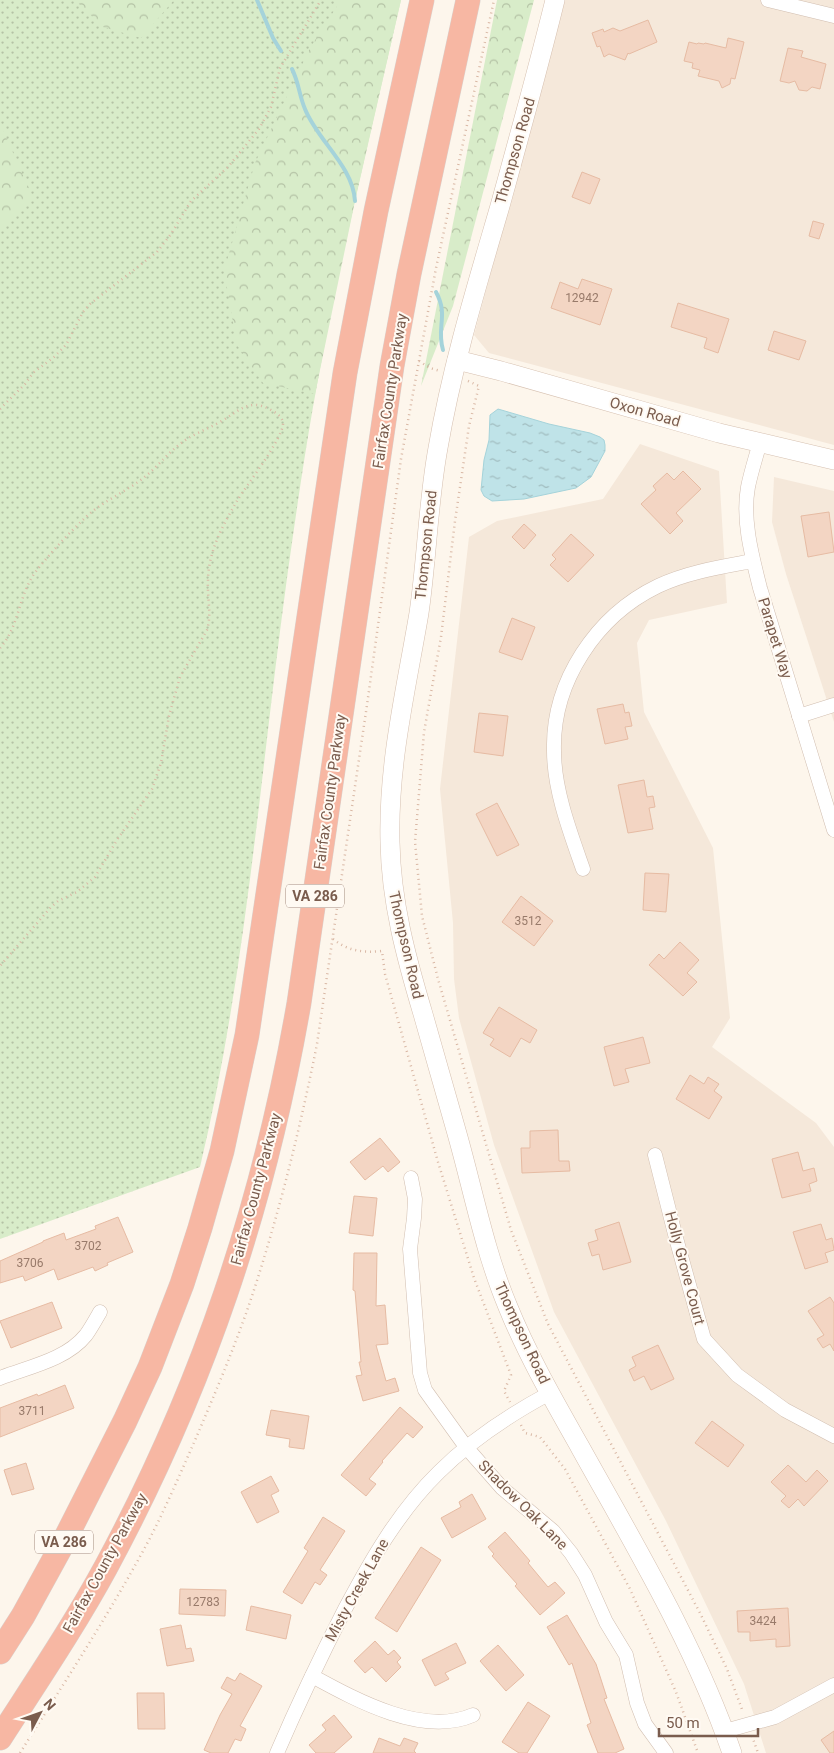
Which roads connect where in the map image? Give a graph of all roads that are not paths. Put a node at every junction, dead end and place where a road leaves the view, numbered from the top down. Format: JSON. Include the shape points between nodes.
{"nodes":[{"id":1,"x":422,"y":0,"type":"edge"},
{"id":2,"x":468,"y":0,"type":"edge"},
{"id":3,"x":554,"y":0,"type":"edge"},
{"id":4,"x":768,"y":0,"type":"edge"},
{"id":5,"x":834,"y":16,"type":"edge"},
{"id":6,"x":457,"y":360,"type":"junction"},
{"id":7,"x":760,"y":442,"type":"junction"},
{"id":8,"x":834,"y":460,"type":"edge"},
{"id":9,"x":753,"y":561,"type":"junction"},
{"id":10,"x":834,"y":705,"type":"edge"},
{"id":11,"x":799,"y":716,"type":"junction"},
{"id":12,"x":834,"y":830,"type":"edge"},
{"id":13,"x":583,"y":869,"type":"dead end"},
{"id":14,"x":655,"y":1156,"type":"dead end"},
{"id":15,"x":412,"y":1178,"type":"dead end"},
{"id":16,"x":100,"y":1312,"type":"dead end"},
{"id":17,"x":0,"y":1378,"type":"edge"},
{"id":18,"x":550,"y":1393,"type":"junction"},
{"id":19,"x":834,"y":1436,"type":"edge"},
{"id":20,"x":466,"y":1447,"type":"junction"},
{"id":21,"x":1,"y":1649,"type":"edge"},
{"id":22,"x":312,"y":1676,"type":"junction"},
{"id":23,"x":834,"y":1685,"type":"edge"},
{"id":24,"x":473,"y":1715,"type":"dead end"},
{"id":25,"x":724,"y":1731,"type":"junction"},
{"id":26,"x":0,"y":1738,"type":"edge"},
{"id":27,"x":277,"y":1753,"type":"edge"},
{"id":28,"x":666,"y":1753,"type":"edge"},
{"id":29,"x":732,"y":1753,"type":"edge"}],
"edges":[{"from":1,"to":21,"type":"highway","number":"VA 286","via":[[345,373],[247,1035],[222,1151],[182,1284],[150,1367],[62,1545]]},
{"from":2,"to":26,"type":"highway","name":"Fairfax County Parkway","number":"VA 286","via":[[392,366],[299,1003],[255,1203],[231,1282],[172,1435],[105,1569]]},
{"from":3,"to":6,"type":"street","name":"Thompson Road"},
{"from":4,"to":5,"type":"street"},
{"from":6,"to":7,"type":"street","name":"Oxon Road"},
{"from":6,"to":18,"type":"street","name":"Thompson Road","via":[[438,446],[421,600],[395,746],[390,840],[392,881],[404,947],[477,1216],[507,1305],[528,1354]]},
{"from":7,"to":8,"type":"street","name":"Oxon Road"},
{"from":7,"to":9,"type":"street","name":"Parapet Way","via":[[748,488]]},
{"from":9,"to":11,"type":"street","name":"Parapet Way"},
{"from":9,"to":13,"type":"street","via":[[681,577],[644,594],[605,624],[576,664],[560,703],[554,750],[555,769],[568,825]]},
{"from":10,"to":11,"type":"street"},
{"from":11,"to":12,"type":"street","name":"Parapet Way"},
{"from":14,"to":19,"type":"street","name":"Holly Grove Court","via":[[704,1339],[737,1375],[785,1410]]},
{"from":15,"to":20,"type":"street","via":[[415,1199],[410,1249],[420,1373],[425,1390]]},
{"from":16,"to":17,"type":"street","via":[[86,1335],[59,1356]]},
{"from":18,"to":20,"type":"street","name":"Misty Creek Lane","via":[[515,1412]]},
{"from":18,"to":25,"type":"street","name":"Thompson Road","via":[[676,1622]]},
{"from":20,"to":22,"type":"street","name":"Misty Creek Lane","via":[[413,1500],[388,1535]]},
{"from":20,"to":28,"type":"street","name":"Shadow Oak Lane","via":[[502,1488],[553,1531],[571,1553],[626,1655],[642,1719]]},
{"from":22,"to":24,"type":"street","via":[[356,1700],[430,1722],[449,1722]]},
{"from":22,"to":27,"type":"street","name":"Misty Creek Lane"},
{"from":23,"to":25,"type":"street","via":[[775,1717]]},
{"from":25,"to":29,"type":"street","name":"Thompson Road"}]}
